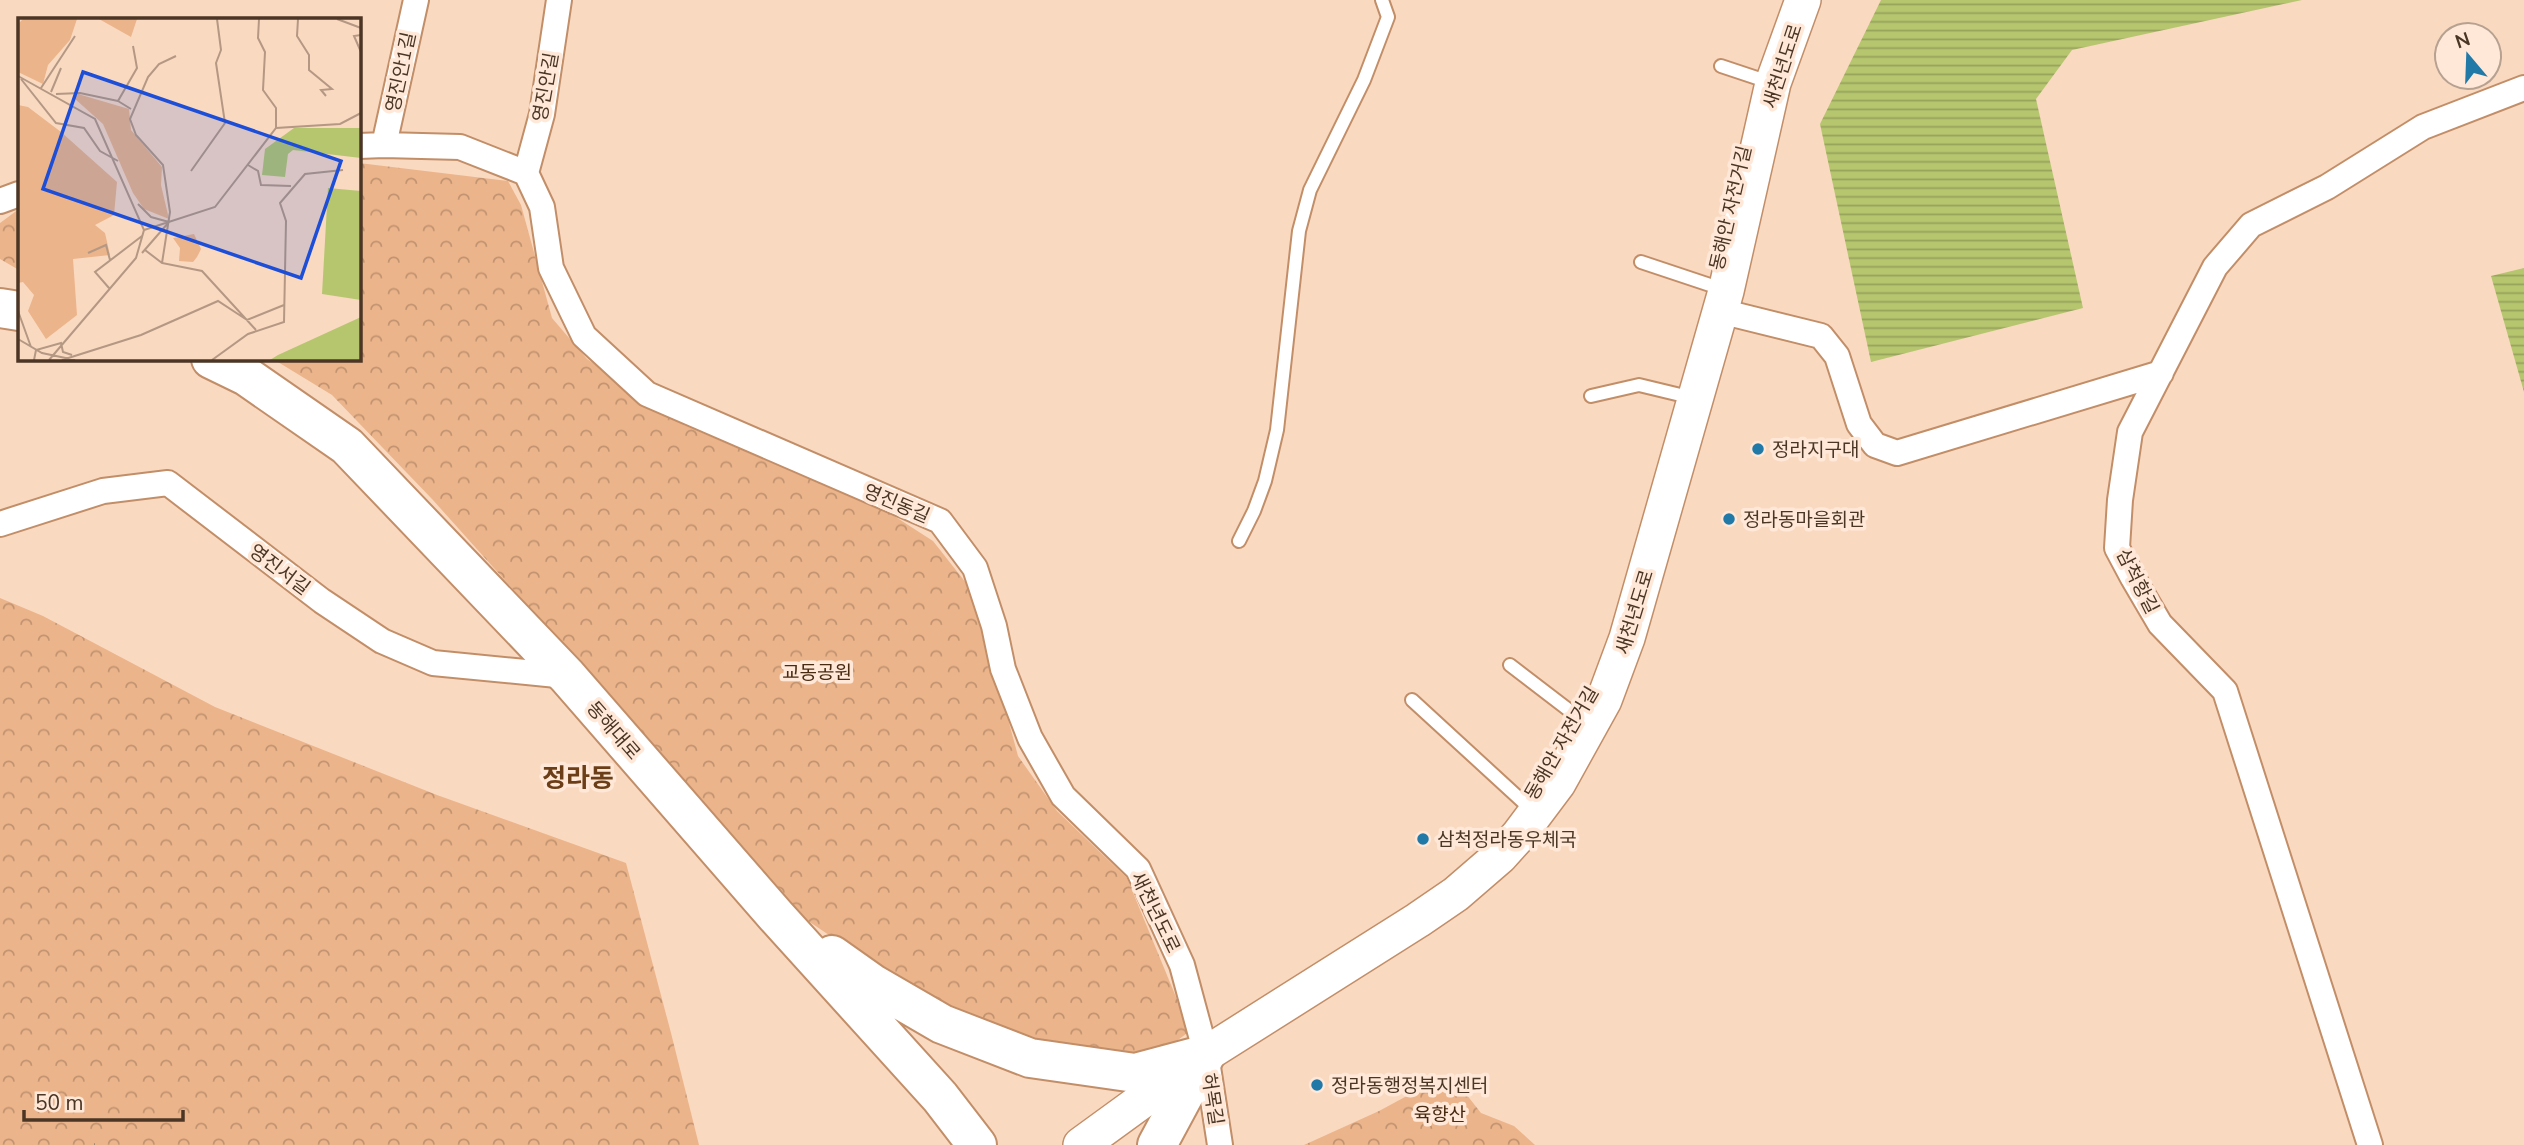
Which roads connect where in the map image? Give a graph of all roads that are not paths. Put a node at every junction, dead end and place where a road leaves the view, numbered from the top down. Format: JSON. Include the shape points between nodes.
{"nodes":[{"id":1,"x":416,"y":0,"type":"edge"},
{"id":2,"x":559,"y":0,"type":"edge"},
{"id":3,"x":1382,"y":0,"type":"edge"},
{"id":4,"x":1803,"y":0,"type":"edge"},
{"id":5,"x":1721,"y":66,"type":"dead end"},
{"id":6,"x":1773,"y":83,"type":"junction"},
{"id":7,"x":2524,"y":88,"type":"edge"},
{"id":8,"x":384,"y":145,"type":"junction"},
{"id":9,"x":360,"y":146,"type":"edge"},
{"id":10,"x":526,"y":173,"type":"junction"},
{"id":11,"x":18,"y":194,"type":"edge"},
{"id":12,"x":0,"y":201,"type":"edge"},
{"id":13,"x":1641,"y":262,"type":"dead end"},
{"id":14,"x":1723,"y":301,"type":"junction"},
{"id":15,"x":0,"y":308,"type":"edge"},
{"id":16,"x":18,"y":312,"type":"edge"},
{"id":17,"x":213,"y":360,"type":"edge"},
{"id":18,"x":2161,"y":373,"type":"junction"},
{"id":19,"x":1591,"y":396,"type":"dead end"},
{"id":20,"x":1694,"y":398,"type":"junction"},
{"id":21,"x":0,"y":524,"type":"edge"},
{"id":22,"x":1239,"y":541,"type":"dead end"},
{"id":23,"x":1510,"y":665,"type":"dead end"},
{"id":24,"x":567,"y":676,"type":"junction"},
{"id":25,"x":1412,"y":700,"type":"dead end"},
{"id":26,"x":1590,"y":727,"type":"junction"},
{"id":27,"x":1063,"y":796,"type":"joint"},
{"id":28,"x":1536,"y":814,"type":"junction"},
{"id":29,"x":776,"y":916,"type":"junction"},
{"id":30,"x":1206,"y":1054,"type":"junction"},
{"id":31,"x":977,"y":1145,"type":"edge"},
{"id":32,"x":1081,"y":1145,"type":"edge"},
{"id":33,"x":1157,"y":1145,"type":"edge"},
{"id":34,"x":1220,"y":1145,"type":"edge"},
{"id":35,"x":2370,"y":1145,"type":"edge"}],
"edges":[{"from":1,"to":8,"type":"street","name":"영진안1길"},
{"from":2,"to":10,"type":"street","name":"영진안길","via":[[542,114]]},
{"from":3,"to":22,"type":"lane","via":[[1388,18],[1364,80],[1310,190],[1299,231],[1277,430],[1261,491]]},
{"from":4,"to":6,"type":"street","name":"새천년도로"},
{"from":5,"to":6,"type":"lane"},
{"from":6,"to":14,"type":"street","name":"새천년도로"},
{"from":7,"to":18,"type":"street","name":"삼척항길","via":[[2423,127],[2327,187],[2251,225],[2216,267]]},
{"from":8,"to":9,"type":"street"},
{"from":8,"to":10,"type":"street","via":[[460,147]]},
{"from":10,"to":27,"type":"street","name":"영진동길","via":[[541,207],[551,268],[584,336],[647,394],[940,521],[975,568],[1003,668],[1030,738]]},
{"from":11,"to":12,"type":"street"},
{"from":13,"to":14,"type":"lane"},
{"from":14,"to":18,"type":"street","via":[[1821,335],[1837,356],[1859,425],[1875,445],[1898,453]]},
{"from":14,"to":20,"type":"street","name":"새천년도로"},
{"from":15,"to":16,"type":"main road"},
{"from":17,"to":24,"type":"main road","name":"동해대로","via":[[246,376],[346,446]]},
{"from":18,"to":35,"type":"street","name":"삼척항길","via":[[2130,432],[2117,548],[2160,624],[2225,691]]},
{"from":19,"to":20,"type":"lane","via":[[1639,385]]},
{"from":20,"to":26,"type":"street","name":"새천년도로","via":[[1627,638]]},
{"from":21,"to":24,"type":"street","name":"영진서길","via":[[103,491],[167,483],[382,641],[433,663]]},
{"from":23,"to":26,"type":"lane"},
{"from":24,"to":29,"type":"main road","name":"동해대로"},
{"from":25,"to":28,"type":"lane"},
{"from":26,"to":28,"type":"street","name":"새천년도로"},
{"from":27,"to":30,"type":"street","name":"새천년도로","via":[[1138,869],[1182,965]]},
{"from":28,"to":30,"type":"street","name":"새천년도로","via":[[1500,856],[1456,894]]},
{"from":29,"to":30,"type":"main road","via":[[873,984],[942,1024],[1030,1058],[1135,1073]]},
{"from":29,"to":31,"type":"main road","name":"동해대로","via":[[940,1097]]},
{"from":30,"to":32,"type":"street","name":"새천년도로"},
{"from":30,"to":33,"type":"main road"},
{"from":30,"to":34,"type":"street","name":"허목길"}]}
